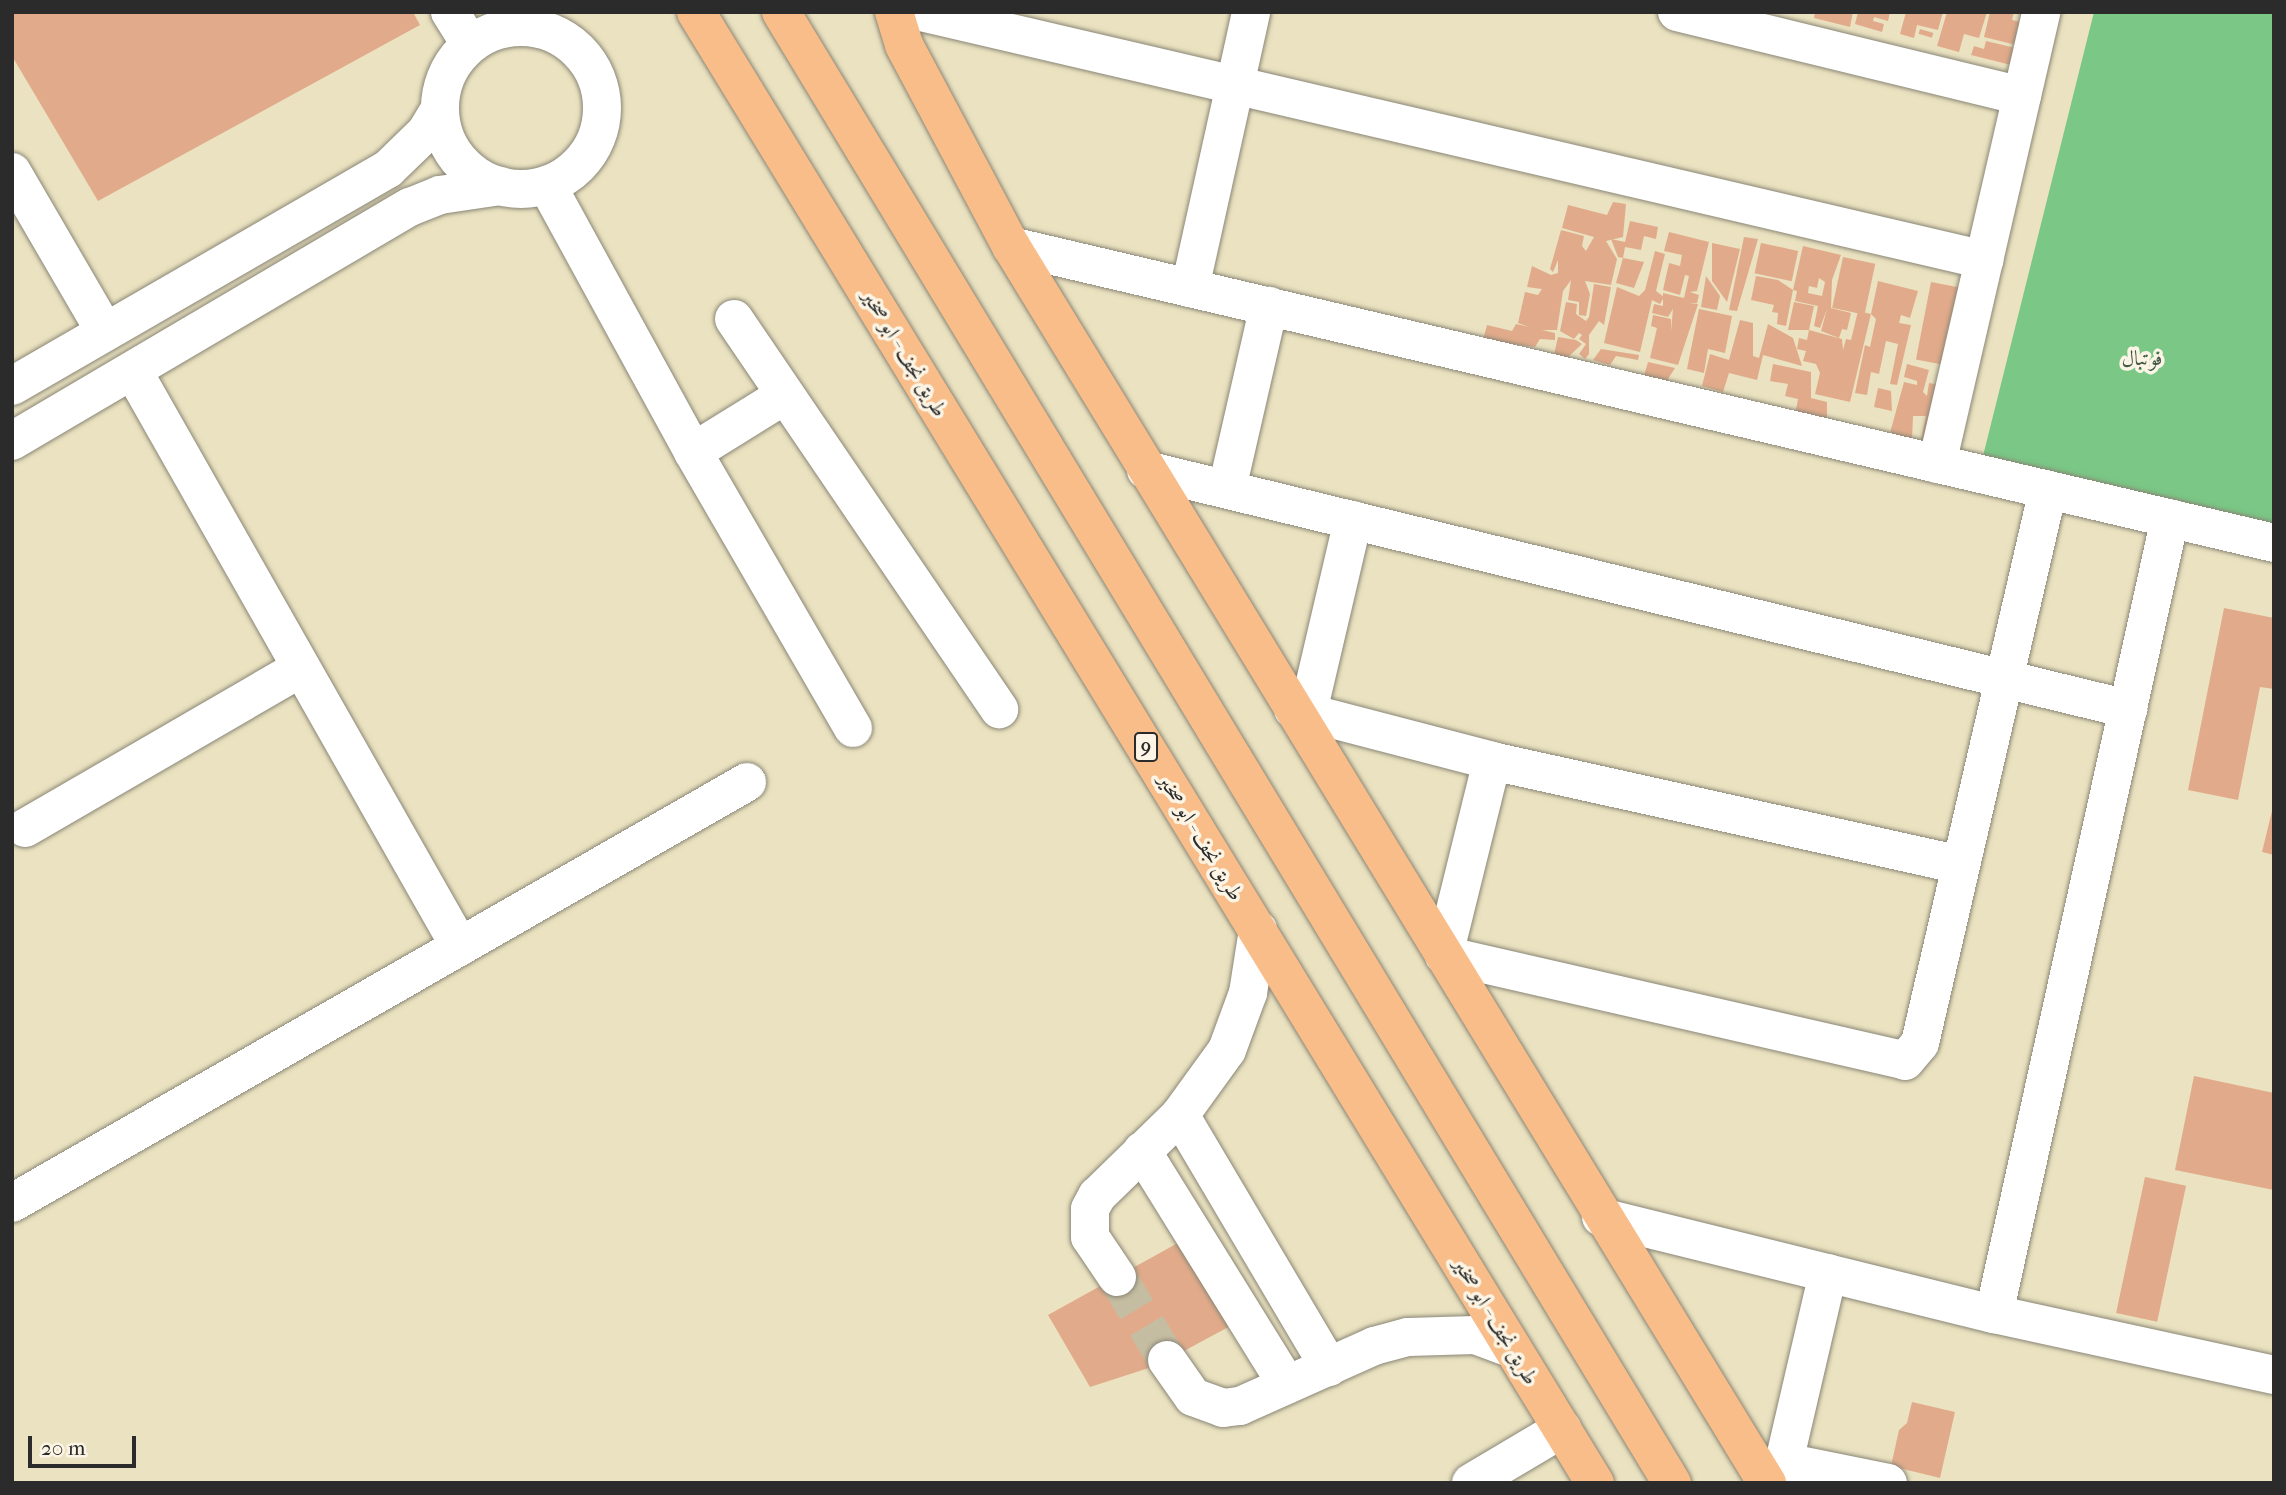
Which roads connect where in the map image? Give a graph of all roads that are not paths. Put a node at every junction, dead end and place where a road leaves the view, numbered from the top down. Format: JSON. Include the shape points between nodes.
{"nodes":[{"id":1,"x":450,"y":12,"type":"edge"},
{"id":2,"x":696,"y":12,"type":"edge"},
{"id":3,"x":781,"y":12,"type":"edge"},
{"id":4,"x":894,"y":12,"type":"edge"},
{"id":5,"x":921,"y":12,"type":"edge"},
{"id":6,"x":1251,"y":12,"type":"edge"},
{"id":7,"x":1677,"y":12,"type":"edge"},
{"id":8,"x":2041,"y":12,"type":"edge"},
{"id":9,"x":1060,"y":28,"type":"edge"},
{"id":10,"x":470,"y":44,"type":"junction"},
{"id":11,"x":1234,"y":86,"type":"junction"},
{"id":12,"x":2022,"y":96,"type":"junction"},
{"id":13,"x":440,"y":109,"type":"junction"},
{"id":14,"x":12,"y":172,"type":"edge"},
{"id":15,"x":547,"y":185,"type":"junction"},
{"id":16,"x":500,"y":186,"type":"junction"},
{"id":17,"x":1011,"y":246,"type":"junction"},
{"id":18,"x":1984,"y":260,"type":"junction"},
{"id":19,"x":1190,"y":288,"type":"junction"},
{"id":20,"x":1269,"y":306,"type":"junction"},
{"id":21,"x":734,"y":319,"type":"dead end"},
{"id":22,"x":105,"y":332,"type":"junction"},
{"id":23,"x":133,"y":371,"type":"junction"},
{"id":24,"x":12,"y":386,"type":"edge"},
{"id":25,"x":785,"y":395,"type":"junction"},
{"id":26,"x":12,"y":441,"type":"edge"},
{"id":27,"x":693,"y":452,"type":"junction"},
{"id":28,"x":1937,"y":464,"type":"junction"},
{"id":29,"x":1146,"y":470,"type":"junction"},
{"id":30,"x":1227,"y":489,"type":"junction"},
{"id":31,"x":2048,"y":490,"type":"junction"},
{"id":32,"x":2170,"y":518,"type":"junction"},
{"id":33,"x":1353,"y":520,"type":"junction"},
{"id":34,"x":2274,"y":543,"type":"edge"},
{"id":35,"x":301,"y":668,"type":"junction"},
{"id":36,"x":2004,"y":679,"type":"junction"},
{"id":37,"x":999,"y":709,"type":"dead end"},
{"id":38,"x":2128,"y":709,"type":"junction"},
{"id":39,"x":1300,"y":711,"type":"junction"},
{"id":40,"x":853,"y":728,"type":"dead end"},
{"id":41,"x":1492,"y":761,"type":"junction"},
{"id":42,"x":747,"y":782,"type":"dead end"},
{"id":43,"x":25,"y":828,"type":"dead end"},
{"id":44,"x":1961,"y":865,"type":"junction"},
{"id":45,"x":1258,"y":930,"type":"junction"},
{"id":46,"x":460,"y":947,"type":"junction"},
{"id":47,"x":1444,"y":956,"type":"junction"},
{"id":48,"x":1180,"y":1115,"type":"junction"},
{"id":49,"x":1142,"y":1151,"type":"junction"},
{"id":50,"x":12,"y":1203,"type":"edge"},
{"id":51,"x":1601,"y":1217,"type":"junction"},
{"id":52,"x":1828,"y":1273,"type":"junction"},
{"id":53,"x":1118,"y":1277,"type":"tunnel mouth"},
{"id":54,"x":1994,"y":1314,"type":"junction"},
{"id":55,"x":1513,"y":1349,"type":"junction"},
{"id":56,"x":1167,"y":1360,"type":"tunnel mouth"},
{"id":57,"x":1329,"y":1367,"type":"junction"},
{"id":58,"x":2274,"y":1375,"type":"edge"},
{"id":59,"x":1287,"y":1385,"type":"junction"},
{"id":60,"x":1562,"y":1429,"type":"junction"},
{"id":61,"x":1768,"y":1468,"type":"edge"},
{"id":62,"x":1471,"y":1483,"type":"edge"},
{"id":63,"x":1595,"y":1483,"type":"edge"},
{"id":64,"x":1672,"y":1483,"type":"edge"},
{"id":65,"x":1888,"y":1483,"type":"edge"}],
"edges":[{"from":1,"to":10,"type":"street"},
{"from":2,"to":45,"type":"main road","name":"طريق نجف - ابو صخير","number":"9"},
{"from":3,"to":64,"type":"main road"},
{"from":4,"to":17,"type":"main road","via":[[904,45]]},
{"from":5,"to":9,"type":"street"},
{"from":6,"to":11,"type":"street"},
{"from":7,"to":12,"type":"street"},
{"from":8,"to":12,"type":"street"},
{"from":9,"to":11,"type":"street"},
{"from":10,"to":13,"type":"street","via":[[453,62]]},
{"from":10,"to":15,"type":"street","via":[[498,30],[529,27],[560,36],[589,65],[599,84],[603,115],[594,145],[575,170]]},
{"from":11,"to":18,"type":"street"},
{"from":11,"to":19,"type":"street"},
{"from":12,"to":18,"type":"street"},
{"from":13,"to":16,"type":"street","via":[[445,134],[457,157],[476,175]]},
{"from":13,"to":22,"type":"street","via":[[426,132],[388,169]]},
{"from":14,"to":22,"type":"street"},
{"from":15,"to":16,"type":"street"},
{"from":15,"to":27,"type":"street"},
{"from":16,"to":23,"type":"street","via":[[440,195],[410,207]]},
{"from":17,"to":19,"type":"street"},
{"from":17,"to":29,"type":"main road"},
{"from":18,"to":28,"type":"street"},
{"from":19,"to":20,"type":"street"},
{"from":20,"to":28,"type":"street"},
{"from":20,"to":30,"type":"street"},
{"from":21,"to":25,"type":"street"},
{"from":22,"to":24,"type":"street"},
{"from":23,"to":26,"type":"street"},
{"from":23,"to":35,"type":"street"},
{"from":25,"to":27,"type":"street"},
{"from":25,"to":37,"type":"street"},
{"from":27,"to":40,"type":"street"},
{"from":28,"to":31,"type":"street"},
{"from":29,"to":30,"type":"street"},
{"from":29,"to":39,"type":"main road"},
{"from":30,"to":33,"type":"street"},
{"from":31,"to":32,"type":"street"},
{"from":31,"to":36,"type":"street"},
{"from":32,"to":34,"type":"street"},
{"from":32,"to":38,"type":"street"},
{"from":33,"to":36,"type":"street"},
{"from":33,"to":39,"type":"street"},
{"from":35,"to":43,"type":"street"},
{"from":35,"to":46,"type":"street"},
{"from":36,"to":38,"type":"street"},
{"from":36,"to":44,"type":"street"},
{"from":38,"to":54,"type":"street"},
{"from":39,"to":41,"type":"street"},
{"from":39,"to":47,"type":"main road"},
{"from":41,"to":44,"type":"street"},
{"from":41,"to":47,"type":"street"},
{"from":42,"to":46,"type":"street"},
{"from":44,"to":47,"type":"street","via":[[1920,1043],[1905,1061]]},
{"from":45,"to":48,"type":"street","via":[[1239,1022],[1208,1081]]},
{"from":45,"to":55,"type":"main road","name":"طريق نجف - ابو صخير","number":"9"},
{"from":46,"to":50,"type":"street"},
{"from":47,"to":51,"type":"main road"},
{"from":48,"to":49,"type":"street"},
{"from":48,"to":57,"type":"street"},
{"from":49,"to":53,"type":"street","via":[[1090,1209],[1090,1237]]},
{"from":49,"to":59,"type":"street"},
{"from":51,"to":52,"type":"street"},
{"from":51,"to":61,"type":"main road"},
{"from":52,"to":54,"type":"street"},
{"from":52,"to":61,"type":"street"},
{"from":54,"to":58,"type":"street"},
{"from":55,"to":57,"type":"street","via":[[1475,1335],[1442,1334],[1374,1346]]},
{"from":55,"to":60,"type":"main road","name":"طريق نجف - ابو صخير","number":"9"},
{"from":56,"to":59,"type":"street","via":[[1193,1397],[1223,1408],[1240,1406]]},
{"from":57,"to":59,"type":"street"},
{"from":60,"to":62,"type":"street"},
{"from":60,"to":63,"type":"main road","name":"طريق نجف - ابو صخير","number":"9"},
{"from":61,"to":65,"type":"street"}]}
